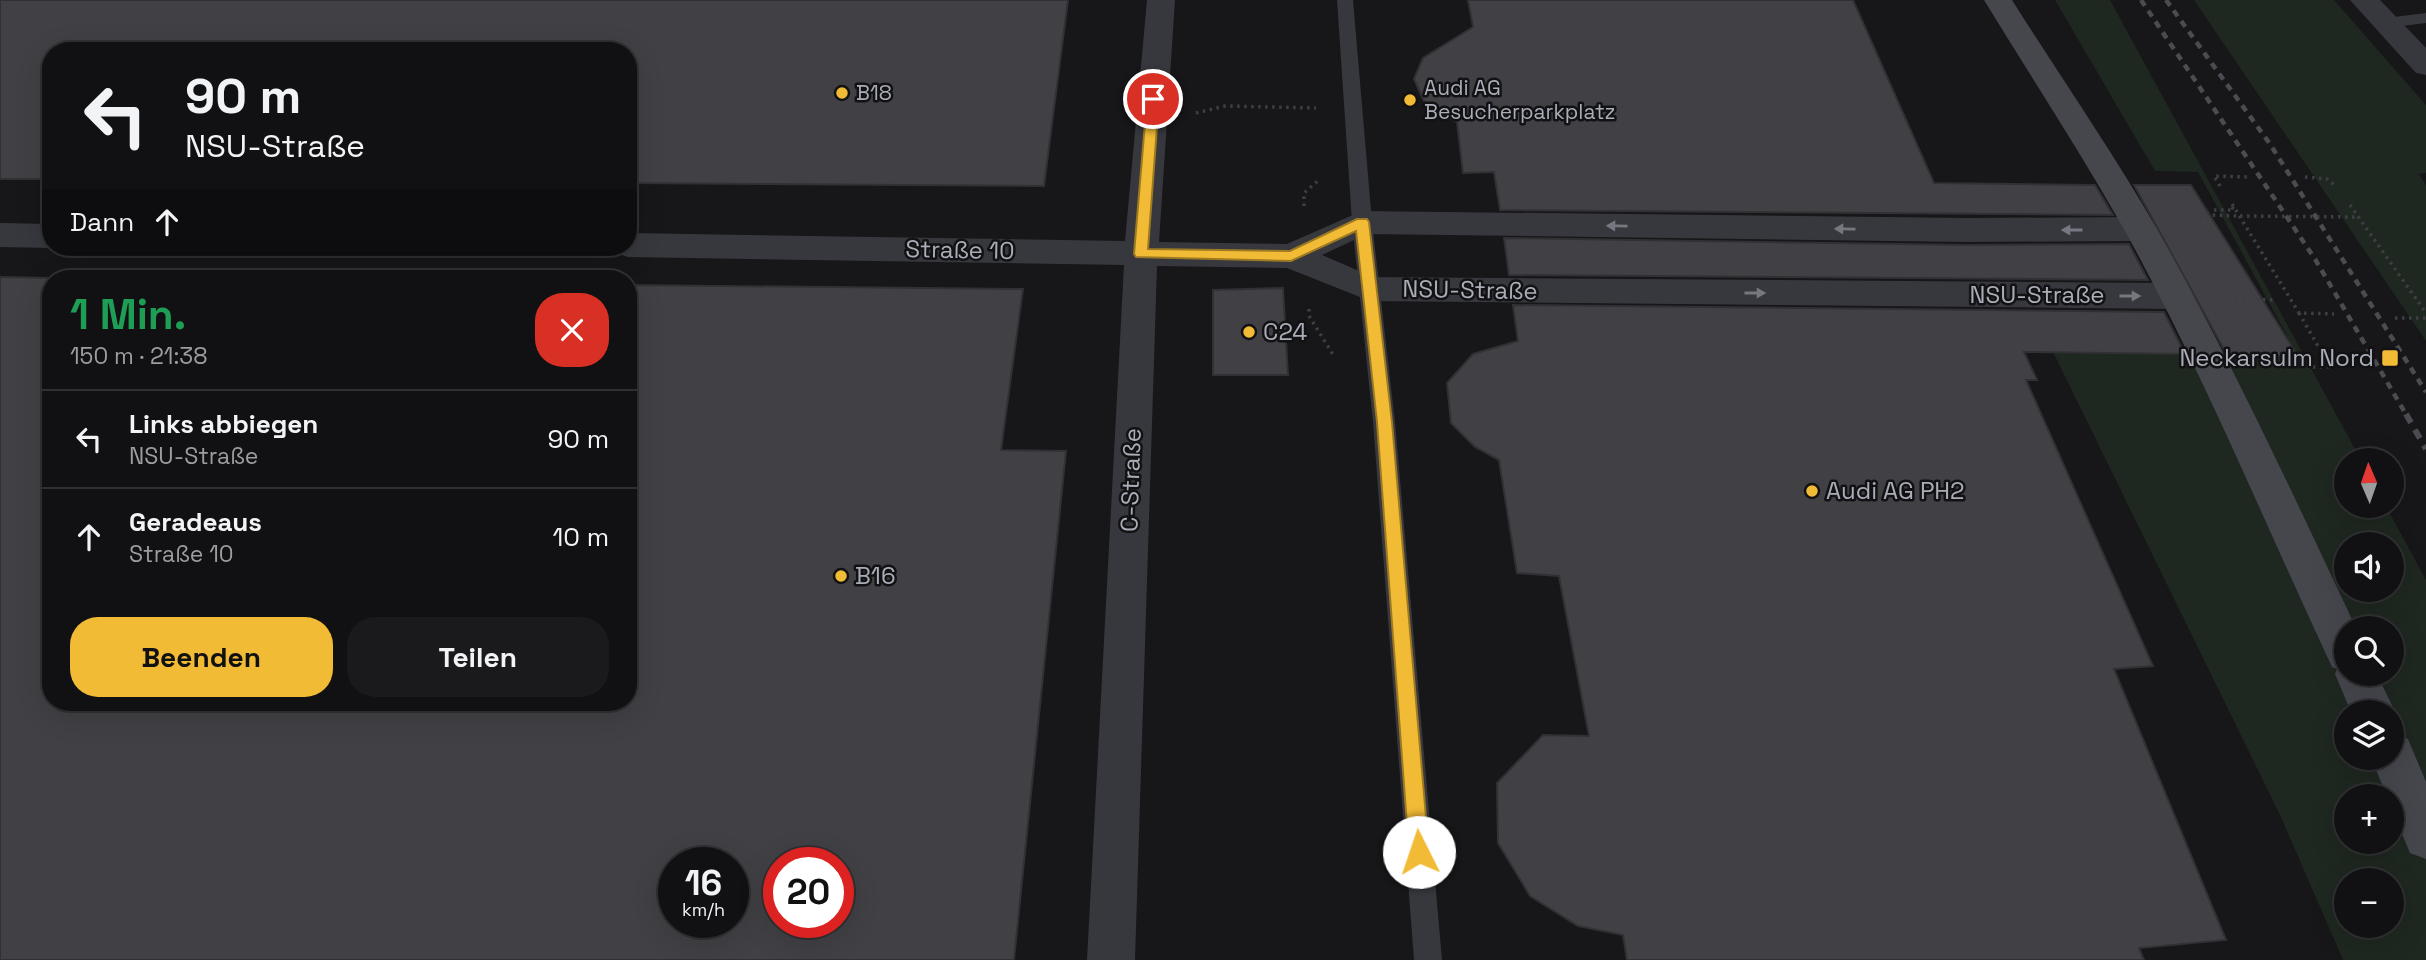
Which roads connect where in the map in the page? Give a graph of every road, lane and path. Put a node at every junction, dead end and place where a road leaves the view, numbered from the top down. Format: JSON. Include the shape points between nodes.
{"nodes":[{"id":1,"x":1161,"y":0,"type":"edge"},
{"id":2,"x":1345,"y":0,"type":"edge"},
{"id":3,"x":1998,"y":0,"type":"edge"},
{"id":4,"x":2364,"y":0,"type":"edge"},
{"id":5,"x":2426,"y":18,"type":"edge"},
{"id":6,"x":2386,"y":23,"type":"junction"},
{"id":7,"x":2426,"y":66,"type":"edge"},
{"id":8,"x":1325,"y":108,"type":"dead end"},
{"id":9,"x":1151,"y":124,"type":"junction"},
{"id":10,"x":2249,"y":177,"type":"dead end"},
{"id":11,"x":2305,"y":177,"type":"dead end"},
{"id":12,"x":2220,"y":186,"type":"dead end"},
{"id":13,"x":2337,"y":187,"type":"dead end"},
{"id":14,"x":2350,"y":205,"type":"dead end"},
{"id":15,"x":2214,"y":210,"type":"dead end"},
{"id":16,"x":2240,"y":216,"type":"junction"},
{"id":17,"x":2358,"y":217,"type":"junction"},
{"id":18,"x":1362,"y":222,"type":"junction"},
{"id":19,"x":2185,"y":223,"type":"dead end"},
{"id":20,"x":2140,"y":229,"type":"junction"},
{"id":21,"x":0,"y":235,"type":"edge"},
{"id":22,"x":42,"y":236,"type":"edge"},
{"id":23,"x":637,"y":245,"type":"edge"},
{"id":24,"x":1141,"y":254,"type":"junction"},
{"id":25,"x":1291,"y":256,"type":"junction"},
{"id":26,"x":1370,"y":289,"type":"junction"},
{"id":27,"x":2176,"y":296,"type":"junction"},
{"id":28,"x":2299,"y":313,"type":"junction"},
{"id":29,"x":2334,"y":314,"type":"dead end"},
{"id":30,"x":2426,"y":315,"type":"edge"},
{"id":31,"x":2395,"y":318,"type":"dead end"},
{"id":32,"x":2307,"y":367,"type":"dead end"},
{"id":33,"x":2334,"y":626,"type":"edge"},
{"id":34,"x":2399,"y":770,"type":"edge"},
{"id":35,"x":2426,"y":837,"type":"edge"},
{"id":36,"x":1111,"y":960,"type":"edge"},
{"id":37,"x":1428,"y":960,"type":"edge"}],
"edges":[{"from":1,"to":9,"type":"street","name":"C-Straße"},
{"from":2,"to":18,"type":"lane"},
{"from":3,"to":20,"type":"main road"},
{"from":4,"to":6,"type":"street"},
{"from":5,"to":6,"type":"lane"},
{"from":6,"to":7,"type":"street"},
{"from":8,"to":9,"type":"path","via":[[1225,106]]},
{"from":9,"to":24,"type":"street","name":"C-Straße"},
{"from":10,"to":12,"type":"path","via":[[2214,176]]},
{"from":11,"to":13,"type":"path","via":[[2332,180]]},
{"from":14,"to":17,"type":"path"},
{"from":15,"to":16,"type":"path","via":[[2234,210],[2231,204]]},
{"from":16,"to":17,"type":"path","bridge":true},
{"from":16,"to":19,"type":"path","via":[[2210,215]]},
{"from":16,"to":28,"type":"path","bridge":true},
{"from":17,"to":30,"type":"path"},
{"from":20,"to":18,"type":"street","one_way":true},
{"from":18,"to":25,"type":"street"},
{"from":18,"to":26,"type":"lane"},
{"from":20,"to":27,"type":"main road"},
{"from":21,"to":22,"type":"street"},
{"from":23,"to":24,"type":"street","name":"Straße 10"},
{"from":24,"to":25,"type":"street","name":"Straße 10"},
{"from":24,"to":36,"type":"street","name":"C-Straße"},
{"from":25,"to":26,"type":"street","name":"NSU-Straße"},
{"from":26,"to":27,"type":"street","name":"NSU-Straße","one_way":true},
{"from":26,"to":37,"type":"lane"},
{"from":27,"to":33,"type":"main road"},
{"from":28,"to":29,"type":"path"},
{"from":28,"to":32,"type":"path","via":[[2330,367]]},
{"from":30,"to":31,"type":"path"},
{"from":34,"to":35,"type":"main road"}]}
